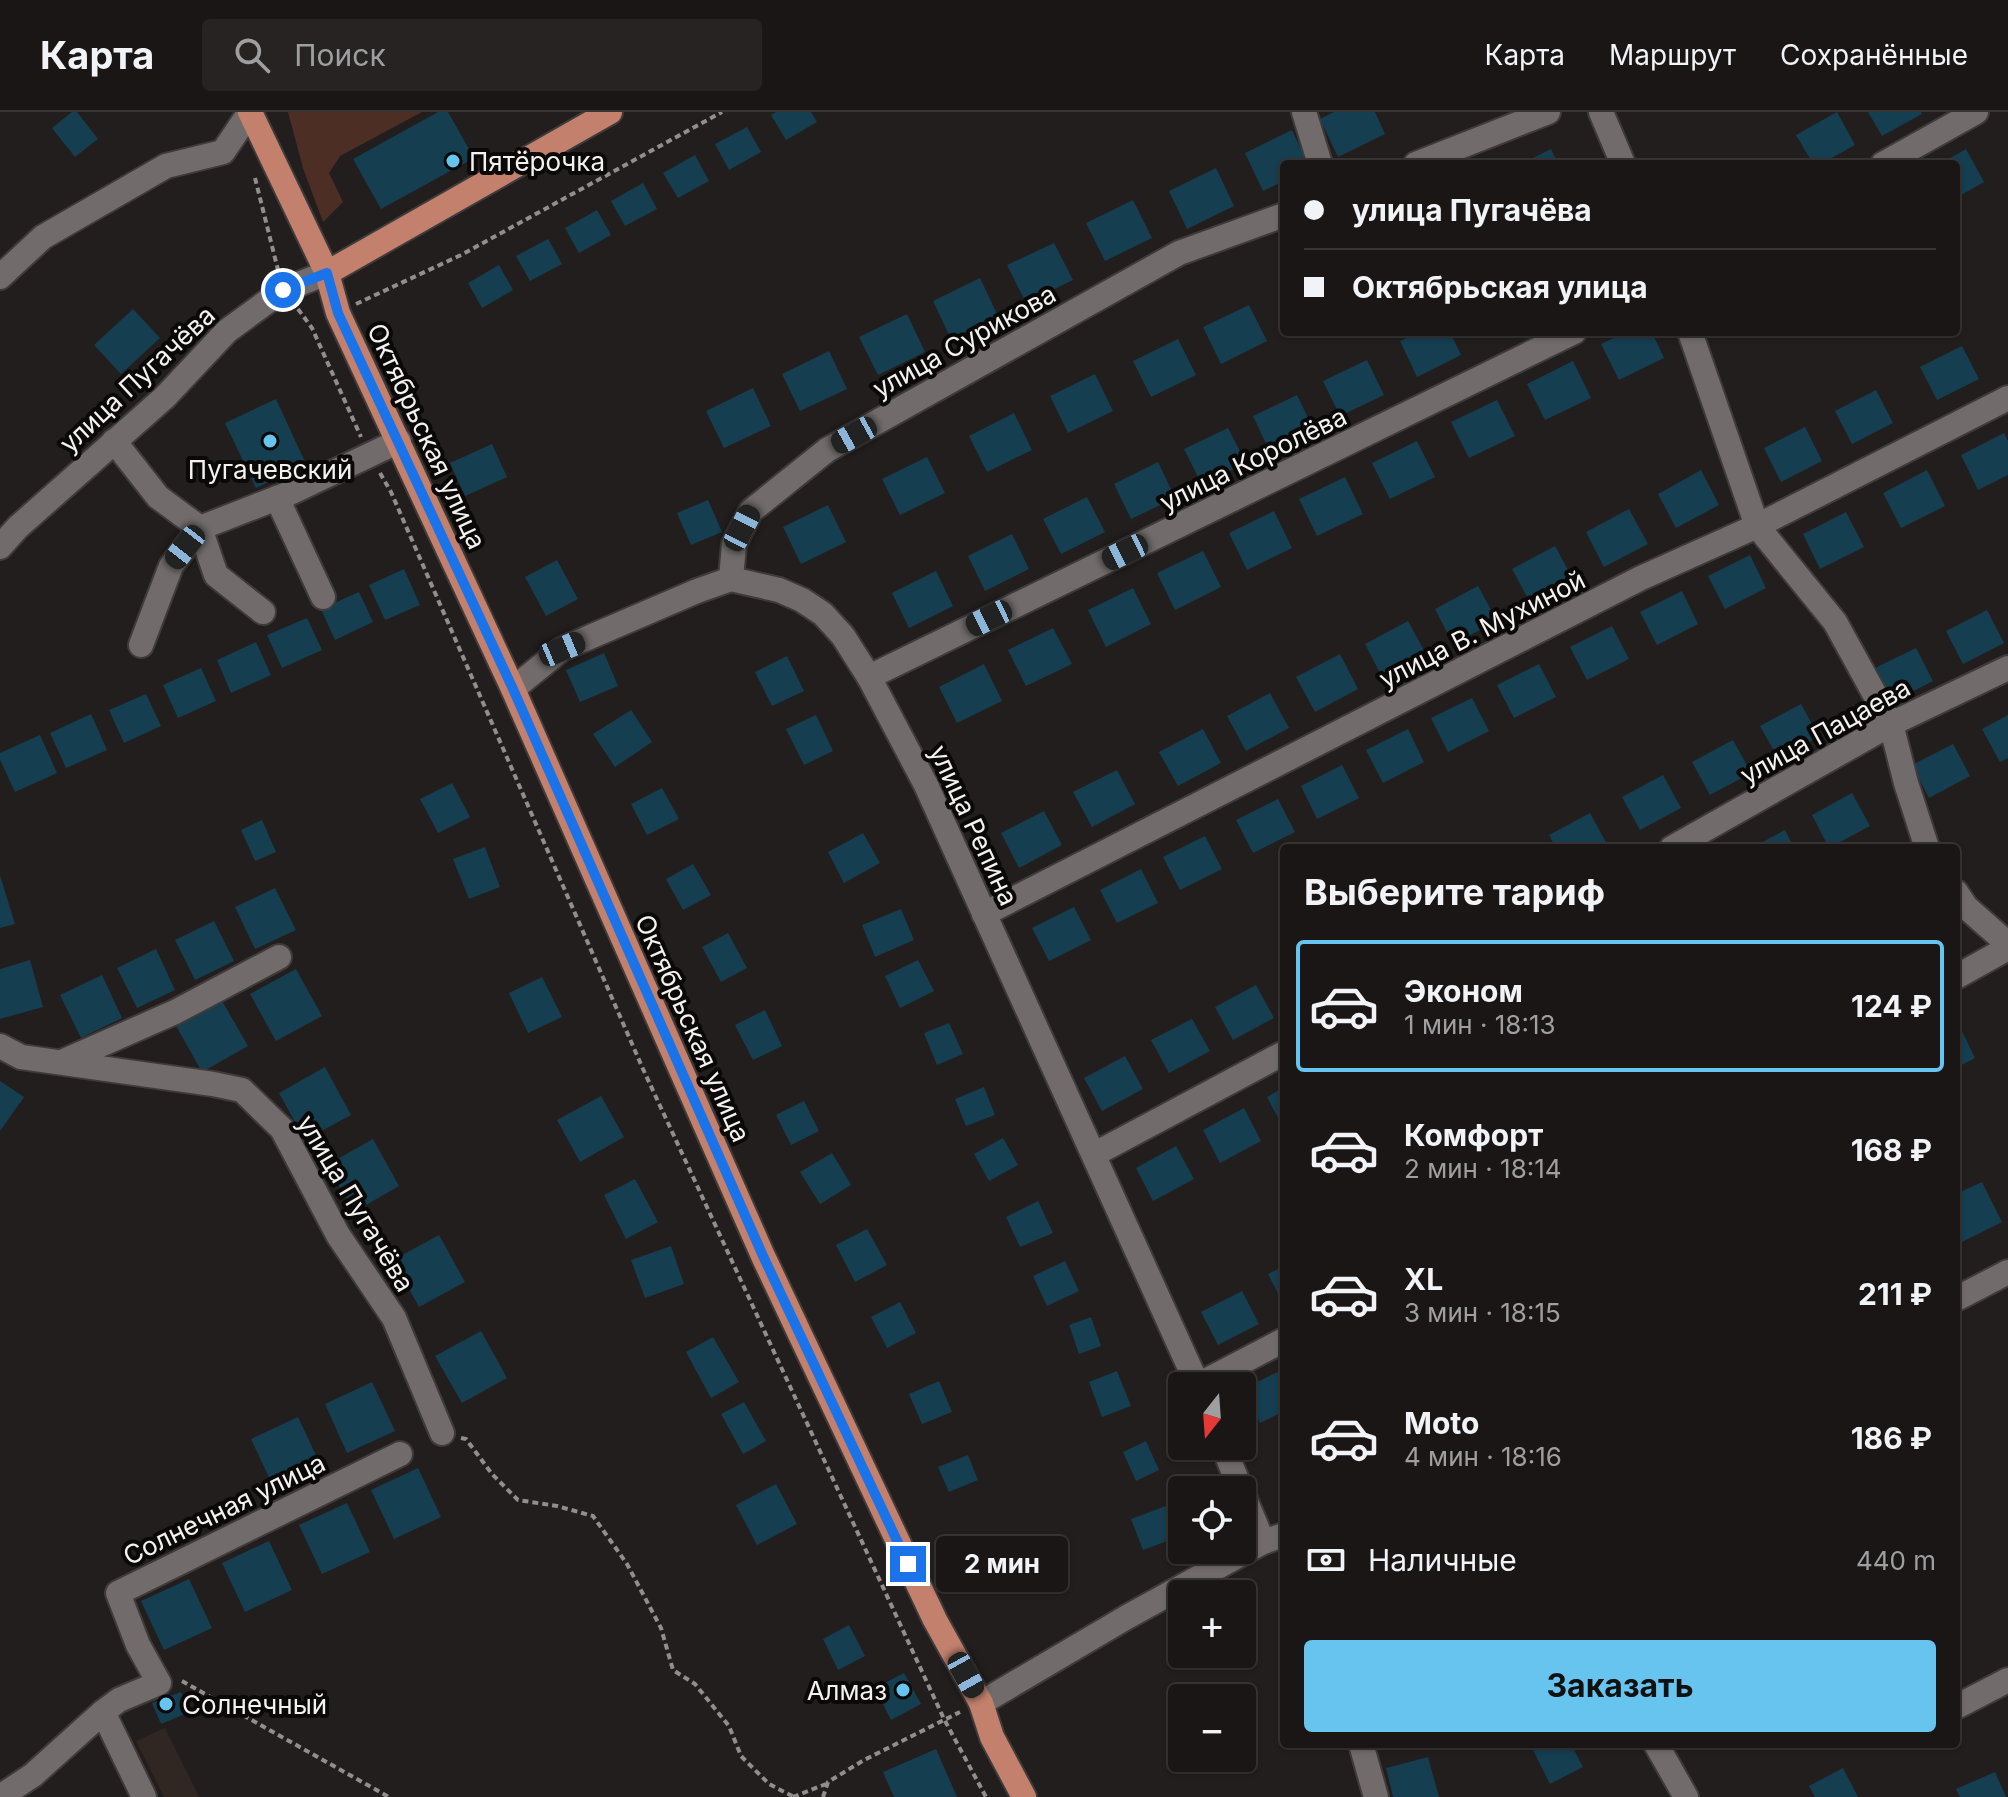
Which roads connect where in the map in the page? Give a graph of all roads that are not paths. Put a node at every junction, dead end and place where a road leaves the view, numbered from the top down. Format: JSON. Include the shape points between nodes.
{"nodes":[{"id":1,"x":250,"y":112,"type":"edge"},
{"id":2,"x":610,"y":112,"type":"edge"},
{"id":3,"x":1304,"y":112,"type":"edge"},
{"id":4,"x":1548,"y":112,"type":"edge"},
{"id":5,"x":1601,"y":112,"type":"edge"},
{"id":6,"x":1976,"y":112,"type":"edge"},
{"id":7,"x":1319,"y":160,"type":"edge"},
{"id":8,"x":1426,"y":160,"type":"edge"},
{"id":9,"x":1621,"y":160,"type":"edge"},
{"id":10,"x":1890,"y":160,"type":"edge"},
{"id":11,"x":1280,"y":216,"type":"edge"},
{"id":12,"x":327,"y":273,"type":"junction"},
{"id":13,"x":0,"y":277,"type":"edge"},
{"id":14,"x":1566,"y":336,"type":"edge"},
{"id":15,"x":1691,"y":336,"type":"edge"},
{"id":16,"x":2008,"y":398,"type":"edge"},
{"id":17,"x":114,"y":441,"type":"junction"},
{"id":18,"x":399,"y":441,"type":"junction"},
{"id":19,"x":277,"y":498,"type":"junction"},
{"id":20,"x":1757,"y":526,"type":"junction"},
{"id":21,"x":200,"y":528,"type":"junction"},
{"id":22,"x":0,"y":547,"type":"edge"},
{"id":23,"x":731,"y":579,"type":"junction"},
{"id":24,"x":323,"y":597,"type":"dead end"},
{"id":25,"x":263,"y":612,"type":"dead end"},
{"id":26,"x":141,"y":645,"type":"dead end"},
{"id":27,"x":2008,"y":668,"type":"edge"},
{"id":28,"x":869,"y":677,"type":"junction"},
{"id":29,"x":513,"y":689,"type":"junction"},
{"id":30,"x":1891,"y":724,"type":"junction"},
{"id":31,"x":1679,"y":844,"type":"edge"},
{"id":32,"x":1926,"y":844,"type":"edge"},
{"id":33,"x":1960,"y":898,"type":"edge"},
{"id":34,"x":984,"y":914,"type":"junction"},
{"id":35,"x":2008,"y":946,"type":"edge"},
{"id":36,"x":279,"y":957,"type":"dead end"},
{"id":37,"x":1960,"y":975,"type":"edge"},
{"id":38,"x":0,"y":1046,"type":"edge"},
{"id":39,"x":1280,"y":1055,"type":"edge"},
{"id":40,"x":64,"y":1061,"type":"junction"},
{"id":41,"x":1095,"y":1154,"type":"junction"},
{"id":42,"x":2008,"y":1272,"type":"edge"},
{"id":43,"x":1960,"y":1297,"type":"edge"},
{"id":44,"x":1280,"y":1342,"type":"edge"},
{"id":45,"x":1192,"y":1372,"type":"edge"},
{"id":46,"x":1223,"y":1372,"type":"edge"},
{"id":47,"x":442,"y":1433,"type":"road end"},
{"id":48,"x":400,"y":1454,"type":"dead end"},
{"id":49,"x":1256,"y":1512,"type":"edge"},
{"id":50,"x":1273,"y":1538,"type":"edge"},
{"id":51,"x":2008,"y":1680,"type":"edge"},
{"id":52,"x":981,"y":1703,"type":"junction"},
{"id":53,"x":1960,"y":1705,"type":"edge"},
{"id":54,"x":103,"y":1712,"type":"junction"},
{"id":55,"x":1362,"y":1748,"type":"edge"},
{"id":56,"x":1658,"y":1748,"type":"edge"},
{"id":57,"x":0,"y":1797,"type":"edge"},
{"id":58,"x":144,"y":1797,"type":"edge"},
{"id":59,"x":1024,"y":1797,"type":"edge"},
{"id":60,"x":1376,"y":1797,"type":"edge"},
{"id":61,"x":1686,"y":1797,"type":"edge"}],
"edges":[{"from":1,"to":12,"type":"main road","name":"Октябрьская улица"},
{"from":1,"to":13,"type":"street","via":[[223,152],[166,166],[43,237]]},
{"from":2,"to":12,"type":"main road"},
{"from":3,"to":7,"type":"street"},
{"from":4,"to":8,"type":"street"},
{"from":5,"to":9,"type":"street"},
{"from":6,"to":10,"type":"street"},
{"from":11,"to":23,"type":"street","name":"улица Сурикова","via":[[1179,253],[827,450],[751,511],[734,544]]},
{"from":12,"to":17,"type":"street","name":"улица Пугачёва","via":[[283,290],[227,331],[165,397]]},
{"from":12,"to":18,"type":"main road","name":"Октябрьская улица","via":[[338,313]]},
{"from":14,"to":28,"type":"street","name":"улица Королёва"},
{"from":15,"to":20,"type":"street"},
{"from":16,"to":20,"type":"street","name":"улица В. Мухиной"},
{"from":17,"to":21,"type":"street","via":[[158,497]]},
{"from":17,"to":22,"type":"street","name":"улица Пугачёва"},
{"from":18,"to":19,"type":"street"},
{"from":18,"to":29,"type":"main road","name":"Октябрьская улица"},
{"from":19,"to":21,"type":"street"},
{"from":19,"to":24,"type":"street"},
{"from":20,"to":30,"type":"street","via":[[1835,622]]},
{"from":20,"to":34,"type":"street","name":"улица В. Мухиной","via":[[1641,578]]},
{"from":21,"to":25,"type":"street","via":[[216,575]]},
{"from":21,"to":26,"type":"street","via":[[171,566]]},
{"from":23,"to":28,"type":"street","name":"улица Репина","via":[[779,590],[823,614]]},
{"from":23,"to":29,"type":"street","via":[[562,649]]},
{"from":27,"to":30,"type":"street","name":"улица Пацаева"},
{"from":28,"to":34,"type":"street","name":"улица Репина","via":[[926,785]]},
{"from":29,"to":52,"type":"main road","name":"Октябрьская улица","via":[[763,1256],[935,1620]]},
{"from":30,"to":31,"type":"street","name":"улица Пацаева"},
{"from":30,"to":32,"type":"street"},
{"from":33,"to":35,"type":"street"},
{"from":34,"to":41,"type":"street","name":"улица Репина"},
{"from":35,"to":37,"type":"street"},
{"from":36,"to":40,"type":"street","name":"улица Пугачёва","via":[[175,1012]]},
{"from":38,"to":40,"type":"street","name":"улица Пугачёва","via":[[21,1057]]},
{"from":39,"to":41,"type":"street"},
{"from":40,"to":47,"type":"street","name":"улица Пугачёва","via":[[242,1090],[282,1129],[338,1235],[394,1318]]},
{"from":41,"to":45,"type":"street","name":"улица Репина"},
{"from":42,"to":43,"type":"street"},
{"from":44,"to":46,"type":"street"},
{"from":48,"to":54,"type":"street","name":"Солнечная улица","via":[[118,1593],[159,1683]]},
{"from":49,"to":50,"type":"street"},
{"from":50,"to":52,"type":"street"},
{"from":51,"to":53,"type":"street"},
{"from":52,"to":59,"type":"main road","name":"Октябрьская улица","via":[[992,1737]]},
{"from":54,"to":57,"type":"street","via":[[33,1775]]},
{"from":54,"to":58,"type":"street"},
{"from":55,"to":60,"type":"street"},
{"from":56,"to":61,"type":"street"}]}
